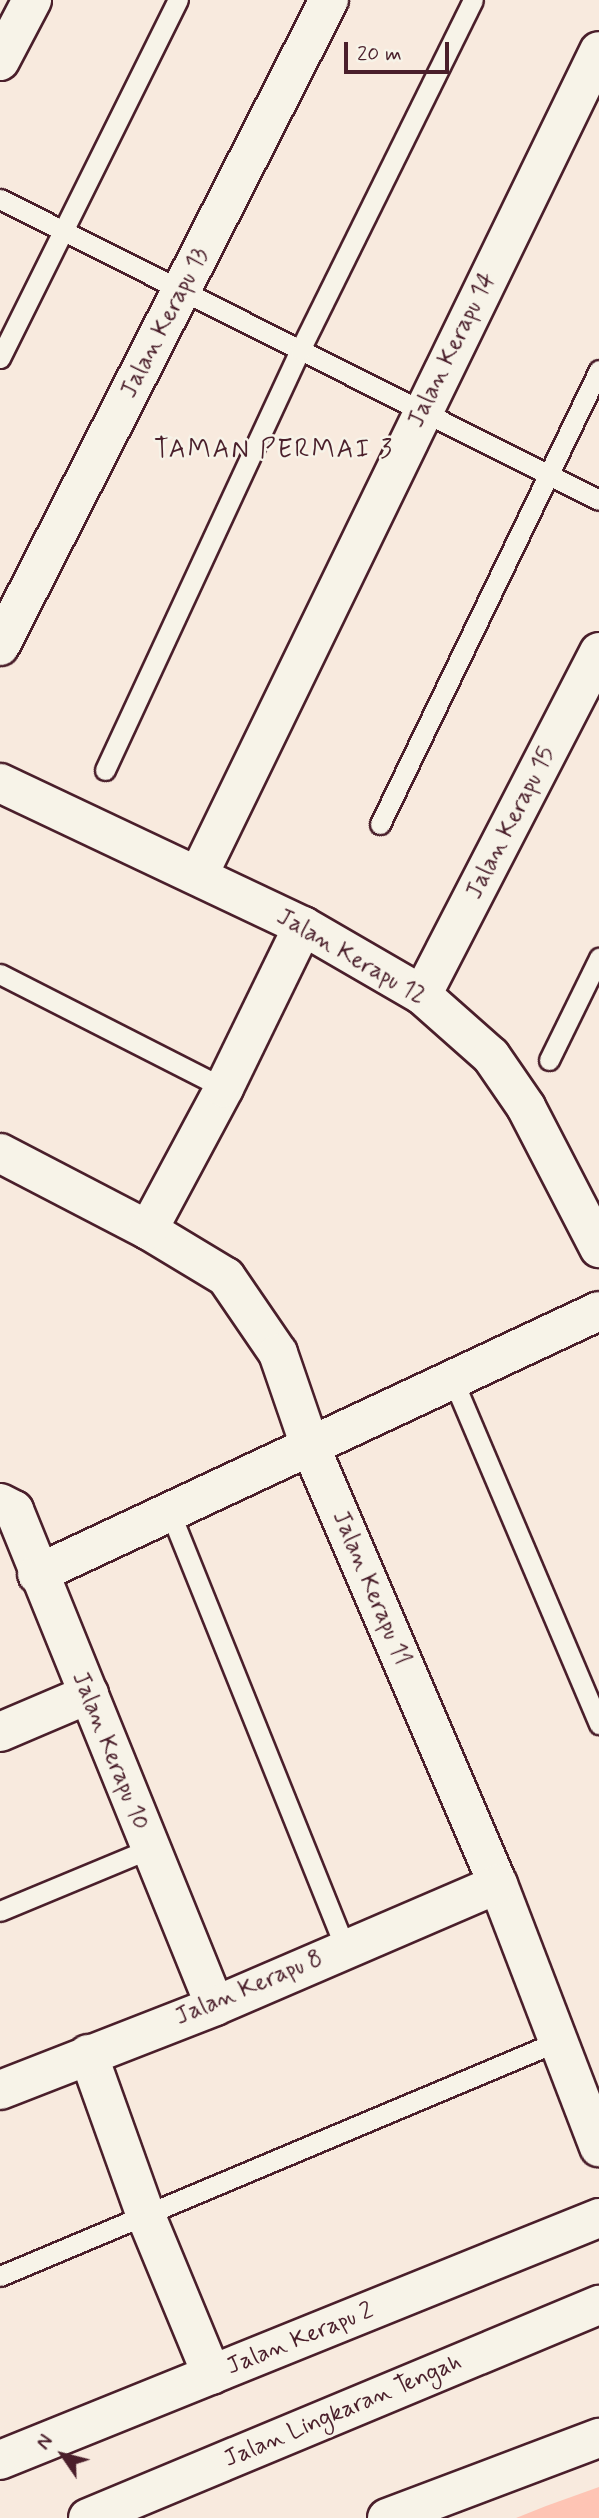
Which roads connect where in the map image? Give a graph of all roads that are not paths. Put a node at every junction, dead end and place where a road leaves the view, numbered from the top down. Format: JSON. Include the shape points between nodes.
{"nodes":[{"id":1,"x":32,"y":0,"type":"edge"},
{"id":2,"x":178,"y":0,"type":"edge"},
{"id":3,"x":329,"y":0,"type":"edge"},
{"id":4,"x":473,"y":0,"type":"edge"},
{"id":5,"x":599,"y":51,"type":"edge"},
{"id":6,"x":0,"y":61,"type":"edge"},
{"id":7,"x":0,"y":199,"type":"edge"},
{"id":8,"x":64,"y":231,"type":"junction"},
{"id":9,"x":182,"y":291,"type":"junction"},
{"id":10,"x":300,"y":350,"type":"junction"},
{"id":11,"x":0,"y":358,"type":"edge"},
{"id":12,"x":599,"y":370,"type":"edge"},
{"id":13,"x":422,"y":412,"type":"junction"},
{"id":14,"x":550,"y":475,"type":"junction"},
{"id":15,"x":599,"y":500,"type":"edge"},
{"id":16,"x":0,"y":646,"type":"edge"},
{"id":17,"x":599,"y":652,"type":"edge"},
{"id":18,"x":105,"y":770,"type":"dead end"},
{"id":19,"x":0,"y":783,"type":"edge"},
{"id":20,"x":380,"y":824,"type":"dead end"},
{"id":21,"x":198,"y":876,"type":"junction"},
{"id":22,"x":303,"y":926,"type":"junction"},
{"id":23,"x":599,"y":958,"type":"edge"},
{"id":24,"x":0,"y":974,"type":"edge"},
{"id":25,"x":422,"y":995,"type":"junction"},
{"id":26,"x":549,"y":1060,"type":"dead end"},
{"id":27,"x":224,"y":1088,"type":"junction"},
{"id":28,"x":0,"y":1153,"type":"edge"},
{"id":29,"x":148,"y":1230,"type":"junction"},
{"id":30,"x":599,"y":1248,"type":"edge"},
{"id":31,"x":599,"y":1311,"type":"edge"},
{"id":32,"x":453,"y":1380,"type":"junction"},
{"id":33,"x":310,"y":1446,"type":"junction"},
{"id":34,"x":0,"y":1503,"type":"edge"},
{"id":35,"x":170,"y":1512,"type":"junction"},
{"id":36,"x":37,"y":1574,"type":"junction"},
{"id":37,"x":89,"y":1694,"type":"junction"},
{"id":38,"x":599,"y":1724,"type":"edge"},
{"id":39,"x":0,"y":1732,"type":"edge"},
{"id":40,"x":149,"y":1849,"type":"junction"},
{"id":41,"x":498,"y":1884,"type":"junction"},
{"id":42,"x":0,"y":1911,"type":"edge"},
{"id":43,"x":345,"y":1947,"type":"junction"},
{"id":44,"x":215,"y":2006,"type":"junction"},
{"id":45,"x":556,"y":2042,"type":"junction"},
{"id":46,"x":88,"y":2054,"type":"junction"},
{"id":47,"x":0,"y":2091,"type":"edge"},
{"id":48,"x":599,"y":2147,"type":"edge"},
{"id":49,"x":146,"y":2216,"type":"junction"},
{"id":50,"x":599,"y":2218,"type":"edge"},
{"id":51,"x":0,"y":2276,"type":"edge"},
{"id":52,"x":599,"y":2305,"type":"edge"},
{"id":53,"x":212,"y":2375,"type":"junction"},
{"id":54,"x":599,"y":2438,"type":"edge"},
{"id":55,"x":0,"y":2460,"type":"edge"},
{"id":56,"x":88,"y":2518,"type":"edge"},
{"id":57,"x":387,"y":2518,"type":"edge"}],
"edges":[{"from":1,"to":6,"type":"street"},
{"from":2,"to":8,"type":"lane"},
{"from":3,"to":9,"type":"street","name":"Jalan Kerapu 13"},
{"from":4,"to":10,"type":"lane"},
{"from":5,"to":13,"type":"street","name":"Jalan Kerapu 14"},
{"from":7,"to":8,"type":"lane"},
{"from":8,"to":9,"type":"lane"},
{"from":8,"to":11,"type":"lane"},
{"from":9,"to":10,"type":"lane"},
{"from":9,"to":16,"type":"street","name":"Jalan Kerapu 13"},
{"from":10,"to":13,"type":"lane"},
{"from":10,"to":18,"type":"lane"},
{"from":12,"to":14,"type":"lane"},
{"from":13,"to":14,"type":"lane"},
{"from":13,"to":21,"type":"street","name":"Jalan Kerapu 14"},
{"from":14,"to":15,"type":"lane"},
{"from":14,"to":20,"type":"lane"},
{"from":17,"to":25,"type":"street","name":"Jalan Kerapu 15"},
{"from":19,"to":21,"type":"street","name":"Jalan Kerapu 12"},
{"from":21,"to":22,"type":"street","name":"Jalan Kerapu 12"},
{"from":22,"to":25,"type":"street","name":"Jalan Kerapu 12"},
{"from":22,"to":27,"type":"street"},
{"from":23,"to":26,"type":"lane"},
{"from":24,"to":27,"type":"lane"},
{"from":25,"to":30,"type":"street","name":"Jalan Kerapu 12","via":[[491,1056],[526,1107]]},
{"from":27,"to":29,"type":"street"},
{"from":28,"to":29,"type":"street","name":"Jalan Kerapu 11"},
{"from":29,"to":33,"type":"street","name":"Jalan Kerapu 11","via":[[226,1277],[278,1353]]},
{"from":31,"to":32,"type":"street"},
{"from":32,"to":33,"type":"street"},
{"from":32,"to":38,"type":"lane"},
{"from":33,"to":35,"type":"street"},
{"from":33,"to":41,"type":"street","name":"Jalan Kerapu 11"},
{"from":34,"to":36,"type":"street","name":"Jalan Kerapu 10","via":[[14,1510]]},
{"from":35,"to":36,"type":"street"},
{"from":35,"to":43,"type":"lane"},
{"from":36,"to":37,"type":"street","name":"Jalan Kerapu 10"},
{"from":37,"to":39,"type":"street"},
{"from":37,"to":40,"type":"street","name":"Jalan Kerapu 10"},
{"from":40,"to":42,"type":"lane"},
{"from":40,"to":44,"type":"street","name":"Jalan Kerapu 10"},
{"from":41,"to":43,"type":"street","name":"Jalan Kerapu 8"},
{"from":41,"to":45,"type":"street","name":"Jalan Kerapu 11"},
{"from":43,"to":44,"type":"street","name":"Jalan Kerapu 8"},
{"from":44,"to":46,"type":"street","name":"Jalan Kerapu 8"},
{"from":45,"to":48,"type":"street","name":"Jalan Kerapu 11"},
{"from":45,"to":49,"type":"lane"},
{"from":46,"to":47,"type":"street","name":"Jalan Kerapu 8"},
{"from":46,"to":49,"type":"street"},
{"from":49,"to":51,"type":"lane"},
{"from":49,"to":53,"type":"street"},
{"from":50,"to":53,"type":"street","name":"Jalan Kerapu 2"},
{"from":52,"to":56,"type":"street","name":"Jalan Lingkaran Tengah"},
{"from":53,"to":55,"type":"street","name":"Jalan Kerapu 2"},
{"from":54,"to":57,"type":"street"}]}
